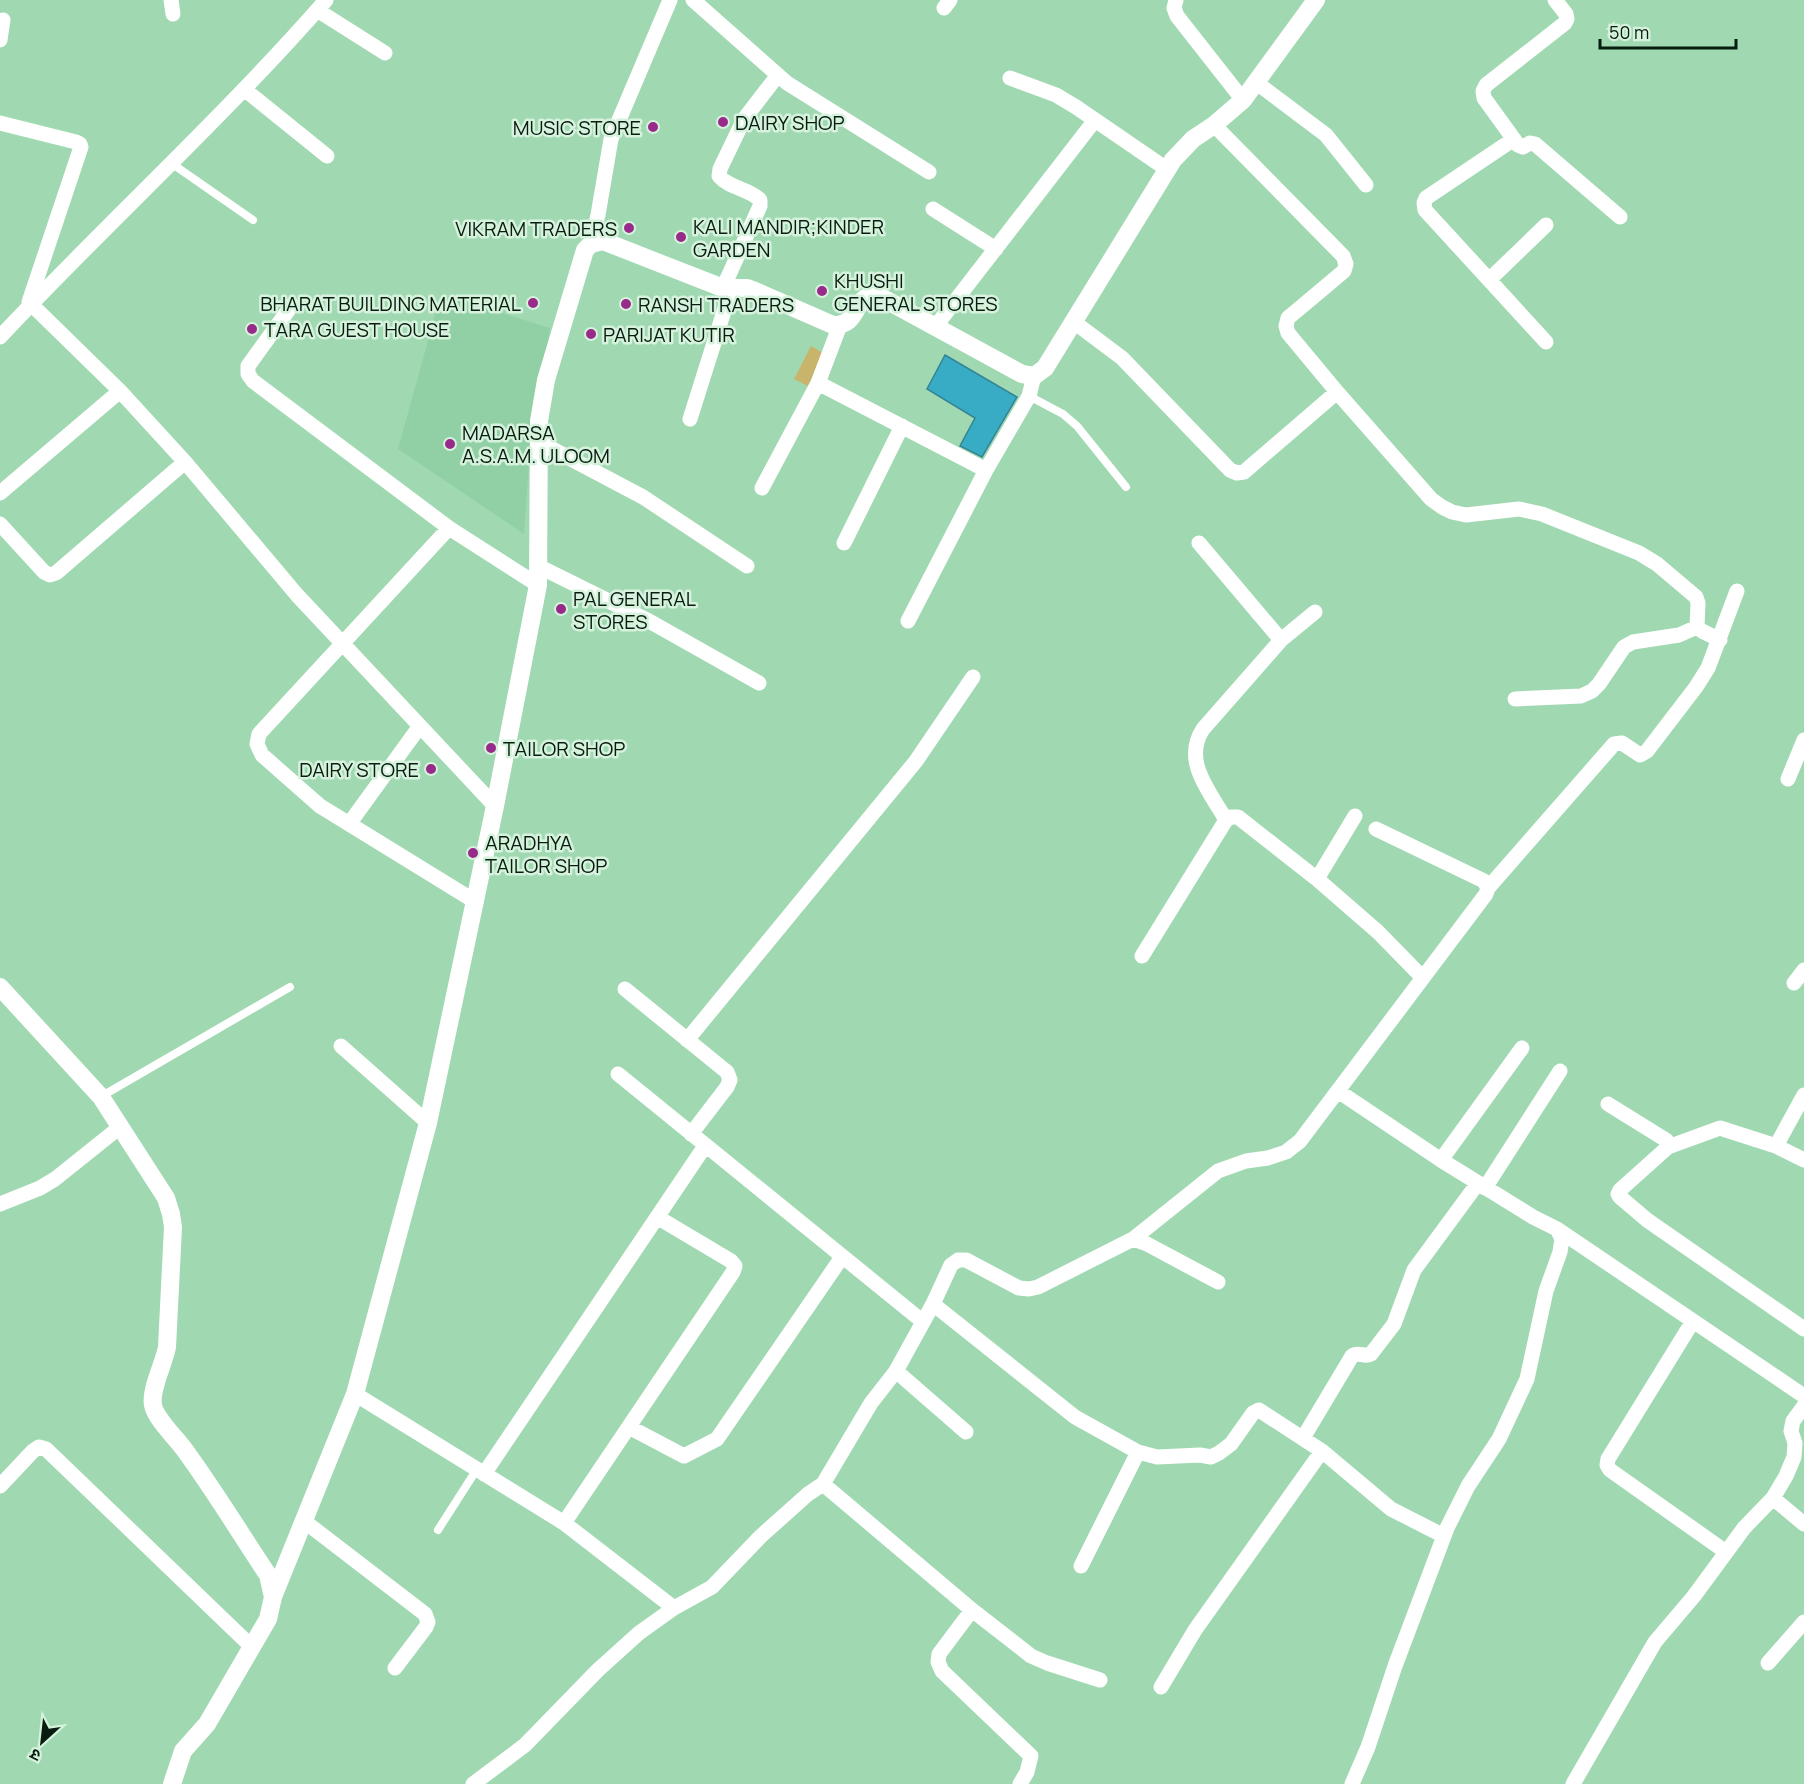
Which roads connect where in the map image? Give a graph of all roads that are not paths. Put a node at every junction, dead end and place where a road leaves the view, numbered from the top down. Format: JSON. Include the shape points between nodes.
{"nodes":[{"id":1,"x":670,"y":0,"type":"edge"},
{"id":2,"x":693,"y":0,"type":"edge"},
{"id":3,"x":1176,"y":0,"type":"edge"},
{"id":4,"x":1316,"y":0,"type":"edge"},
{"id":5,"x":1555,"y":0,"type":"edge"},
{"id":6,"x":321,"y":5,"type":"edge"},
{"id":7,"x":3,"y":20,"type":"dead end"},
{"id":8,"x":0,"y":40,"type":"edge"},
{"id":9,"x":386,"y":53,"type":"dead end"},
{"id":10,"x":778,"y":75,"type":"junction"},
{"id":11,"x":1010,"y":78,"type":"dead end"},
{"id":12,"x":1257,"y":83,"type":"junction"},
{"id":13,"x":244,"y":89,"type":"junction"},
{"id":14,"x":1244,"y":100,"type":"junction"},
{"id":15,"x":1095,"y":120,"type":"junction"},
{"id":16,"x":0,"y":123,"type":"edge"},
{"id":17,"x":1214,"y":125,"type":"junction"},
{"id":18,"x":1514,"y":139,"type":"junction"},
{"id":19,"x":327,"y":156,"type":"dead end"},
{"id":20,"x":170,"y":162,"type":"junction"},
{"id":21,"x":1168,"y":170,"type":"junction"},
{"id":22,"x":929,"y":172,"type":"dead end"},
{"id":23,"x":1366,"y":185,"type":"dead end"},
{"id":24,"x":933,"y":209,"type":"dead end"},
{"id":25,"x":1620,"y":217,"type":"dead end"},
{"id":26,"x":253,"y":220,"type":"dead end"},
{"id":27,"x":1546,"y":225,"type":"dead end"},
{"id":28,"x":591,"y":244,"type":"junction"},
{"id":29,"x":996,"y":249,"type":"junction"},
{"id":30,"x":1489,"y":280,"type":"junction"},
{"id":31,"x":727,"y":289,"type":"junction"},
{"id":32,"x":292,"y":305,"type":"dead end"},
{"id":33,"x":29,"y":306,"type":"junction"},
{"id":34,"x":1074,"y":322,"type":"junction"},
{"id":35,"x":840,"y":325,"type":"junction"},
{"id":36,"x":935,"y":327,"type":"junction"},
{"id":37,"x":0,"y":337,"type":"edge"},
{"id":38,"x":1546,"y":342,"type":"dead end"},
{"id":39,"x":1034,"y":376,"type":"junction"},
{"id":40,"x":818,"y":383,"type":"junction"},
{"id":41,"x":120,"y":391,"type":"junction"},
{"id":42,"x":1337,"y":392,"type":"junction"},
{"id":43,"x":1029,"y":396,"type":"junction"},
{"id":44,"x":690,"y":419,"type":"dead end"},
{"id":45,"x":902,"y":426,"type":"junction"},
{"id":46,"x":539,"y":442,"type":"junction"},
{"id":47,"x":184,"y":462,"type":"junction"},
{"id":48,"x":986,"y":470,"type":"junction"},
{"id":49,"x":1126,"y":487,"type":"dead end"},
{"id":50,"x":762,"y":488,"type":"dead end"},
{"id":51,"x":0,"y":493,"type":"edge"},
{"id":52,"x":0,"y":524,"type":"edge"},
{"id":53,"x":449,"y":528,"type":"junction"},
{"id":54,"x":844,"y":543,"type":"dead end"},
{"id":55,"x":1199,"y":543,"type":"dead end"},
{"id":56,"x":538,"y":566,"type":"junction"},
{"id":57,"x":747,"y":566,"type":"dead end"},
{"id":58,"x":538,"y":585,"type":"junction"},
{"id":59,"x":1737,"y":591,"type":"dead end"},
{"id":60,"x":1315,"y":612,"type":"dead end"},
{"id":61,"x":908,"y":621,"type":"dead end"},
{"id":62,"x":1697,"y":627,"type":"junction"},
{"id":63,"x":1720,"y":639,"type":"junction"},
{"id":64,"x":1281,"y":640,"type":"junction"},
{"id":65,"x":343,"y":644,"type":"junction"},
{"id":66,"x":972,"y":677,"type":"dead end"},
{"id":67,"x":759,"y":683,"type":"dead end"},
{"id":68,"x":1515,"y":699,"type":"dead end"},
{"id":69,"x":420,"y":726,"type":"junction"},
{"id":70,"x":1804,"y":740,"type":"edge"},
{"id":71,"x":1788,"y":779,"type":"dead end"},
{"id":72,"x":495,"y":806,"type":"junction"},
{"id":73,"x":1355,"y":816,"type":"dead end"},
{"id":74,"x":1226,"y":820,"type":"junction"},
{"id":75,"x":349,"y":824,"type":"junction"},
{"id":76,"x":1376,"y":829,"type":"dead end"},
{"id":77,"x":1317,"y":879,"type":"junction"},
{"id":78,"x":1488,"y":888,"type":"junction"},
{"id":79,"x":476,"y":902,"type":"junction"},
{"id":80,"x":1142,"y":956,"type":"dead end"},
{"id":81,"x":1804,"y":970,"type":"edge"},
{"id":82,"x":1423,"y":978,"type":"junction"},
{"id":83,"x":1794,"y":983,"type":"dead end"},
{"id":84,"x":0,"y":987,"type":"edge"},
{"id":85,"x":290,"y":987,"type":"dead end"},
{"id":86,"x":625,"y":989,"type":"dead end"},
{"id":87,"x":687,"y":1040,"type":"junction"},
{"id":88,"x":341,"y":1046,"type":"dead end"},
{"id":89,"x":1522,"y":1048,"type":"dead end"},
{"id":90,"x":1560,"y":1071,"type":"dead end"},
{"id":91,"x":618,"y":1074,"type":"dead end"},
{"id":92,"x":1338,"y":1091,"type":"junction"},
{"id":93,"x":1804,"y":1095,"type":"edge"},
{"id":94,"x":101,"y":1096,"type":"junction"},
{"id":95,"x":1608,"y":1104,"type":"dead end"},
{"id":96,"x":428,"y":1123,"type":"junction"},
{"id":97,"x":120,"y":1127,"type":"junction"},
{"id":98,"x":691,"y":1134,"type":"junction"},
{"id":99,"x":705,"y":1146,"type":"junction"},
{"id":100,"x":1776,"y":1146,"type":"junction"},
{"id":101,"x":1668,"y":1147,"type":"junction"},
{"id":102,"x":1441,"y":1160,"type":"junction"},
{"id":103,"x":1804,"y":1160,"type":"edge"},
{"id":104,"x":1482,"y":1185,"type":"junction"},
{"id":105,"x":0,"y":1204,"type":"edge"},
{"id":106,"x":657,"y":1217,"type":"junction"},
{"id":107,"x":1557,"y":1229,"type":"junction"},
{"id":108,"x":1133,"y":1239,"type":"junction"},
{"id":109,"x":842,"y":1257,"type":"junction"},
{"id":110,"x":1218,"y":1282,"type":"dead end"},
{"id":111,"x":933,"y":1304,"type":"junction"},
{"id":112,"x":922,"y":1321,"type":"junction"},
{"id":113,"x":1693,"y":1321,"type":"junction"},
{"id":114,"x":1804,"y":1329,"type":"edge"},
{"id":115,"x":896,"y":1371,"type":"junction"},
{"id":116,"x":355,"y":1394,"type":"junction"},
{"id":117,"x":1804,"y":1396,"type":"edge"},
{"id":118,"x":1804,"y":1406,"type":"edge"},
{"id":119,"x":629,"y":1427,"type":"junction"},
{"id":120,"x":966,"y":1432,"type":"dead end"},
{"id":121,"x":1303,"y":1438,"type":"junction"},
{"id":122,"x":1322,"y":1451,"type":"junction"},
{"id":123,"x":1138,"y":1452,"type":"junction"},
{"id":124,"x":481,"y":1471,"type":"junction"},
{"id":125,"x":823,"y":1484,"type":"junction"},
{"id":126,"x":0,"y":1486,"type":"edge"},
{"id":127,"x":1773,"y":1498,"type":"junction"},
{"id":128,"x":304,"y":1521,"type":"junction"},
{"id":129,"x":564,"y":1523,"type":"junction"},
{"id":130,"x":1804,"y":1524,"type":"edge"},
{"id":131,"x":438,"y":1530,"type":"dead end"},
{"id":132,"x":1444,"y":1536,"type":"junction"},
{"id":133,"x":1726,"y":1552,"type":"junction"},
{"id":134,"x":1080,"y":1566,"type":"dead end"},
{"id":135,"x":273,"y":1597,"type":"junction"},
{"id":136,"x":674,"y":1608,"type":"junction"},
{"id":137,"x":972,"y":1610,"type":"junction"},
{"id":138,"x":1804,"y":1622,"type":"edge"},
{"id":139,"x":252,"y":1647,"type":"junction"},
{"id":140,"x":1768,"y":1663,"type":"dead end"},
{"id":141,"x":395,"y":1668,"type":"dead end"},
{"id":142,"x":1100,"y":1680,"type":"dead end"},
{"id":143,"x":1161,"y":1687,"type":"dead end"},
{"id":144,"x":172,"y":1784,"type":"edge"},
{"id":145,"x":473,"y":1784,"type":"edge"},
{"id":146,"x":1020,"y":1784,"type":"edge"},
{"id":147,"x":1352,"y":1784,"type":"edge"},
{"id":148,"x":1573,"y":1784,"type":"edge"}],
"edges":[{"from":1,"to":28,"type":"street","via":[[611,139]]},
{"from":2,"to":10,"type":"street"},
{"from":3,"to":14,"type":"street","via":[[1177,16]]},
{"from":4,"to":12,"type":"street"},
{"from":5,"to":18,"type":"street","via":[[1567,19],[1483,91]]},
{"from":6,"to":9,"type":"street"},
{"from":6,"to":13,"type":"street"},
{"from":7,"to":8,"type":"street"},
{"from":10,"to":22,"type":"street"},
{"from":10,"to":31,"type":"street","via":[[744,118],[720,169],[724,183],[760,200]]},
{"from":11,"to":15,"type":"street","via":[[1056,95]]},
{"from":12,"to":14,"type":"street"},
{"from":12,"to":23,"type":"street","via":[[1326,135]]},
{"from":13,"to":19,"type":"street"},
{"from":13,"to":20,"type":"street"},
{"from":14,"to":17,"type":"street"},
{"from":15,"to":21,"type":"street"},
{"from":15,"to":29,"type":"street"},
{"from":16,"to":33,"type":"street","via":[[76,142],[81,147]]},
{"from":17,"to":21,"type":"street","via":[[1192,139]]},
{"from":17,"to":42,"type":"street","via":[[1343,256],[1344,271],[1288,318],[1286,326]]},
{"from":18,"to":25,"type":"street","via":[[1521,147],[1535,144]]},
{"from":18,"to":30,"type":"street","via":[[1424,203],[1425,210]]},
{"from":20,"to":26,"type":"lane"},
{"from":20,"to":33,"type":"street"},
{"from":21,"to":34,"type":"street"},
{"from":24,"to":29,"type":"street"},
{"from":27,"to":30,"type":"street"},
{"from":28,"to":31,"type":"street","via":[[603,242]]},
{"from":28,"to":46,"type":"street","via":[[585,250],[546,380]]},
{"from":29,"to":36,"type":"street"},
{"from":30,"to":38,"type":"street"},
{"from":31,"to":35,"type":"street","via":[[747,288]]},
{"from":31,"to":44,"type":"street"},
{"from":32,"to":53,"type":"street","via":[[248,366],[248,374]]},
{"from":33,"to":37,"type":"street"},
{"from":33,"to":41,"type":"street"},
{"from":34,"to":39,"type":"street","via":[[1045,369]]},
{"from":34,"to":42,"type":"street","via":[[1122,358],[1237,473],[1244,472]]},
{"from":35,"to":36,"type":"street","via":[[848,322],[863,300],[877,295]]},
{"from":35,"to":40,"type":"street"},
{"from":36,"to":39,"type":"street","via":[[1022,374]]},
{"from":39,"to":43,"type":"street"},
{"from":40,"to":45,"type":"street"},
{"from":40,"to":50,"type":"street"},
{"from":41,"to":47,"type":"street"},
{"from":41,"to":51,"type":"street"},
{"from":42,"to":62,"type":"street","via":[[1442,507],[1466,515],[1531,510],[1640,553],[1696,597]]},
{"from":43,"to":48,"type":"street"},
{"from":43,"to":49,"type":"lane","via":[[1077,426]]},
{"from":45,"to":48,"type":"street"},
{"from":45,"to":54,"type":"street"},
{"from":46,"to":56,"type":"street"},
{"from":46,"to":57,"type":"street","via":[[643,497]]},
{"from":47,"to":52,"type":"street","via":[[56,573],[44,572]]},
{"from":47,"to":65,"type":"street"},
{"from":48,"to":61,"type":"street"},
{"from":53,"to":58,"type":"street"},
{"from":53,"to":65,"type":"street"},
{"from":55,"to":64,"type":"street"},
{"from":56,"to":58,"type":"street"},
{"from":56,"to":67,"type":"street","via":[[649,621]]},
{"from":58,"to":72,"type":"street"},
{"from":59,"to":63,"type":"street"},
{"from":60,"to":64,"type":"street"},
{"from":62,"to":63,"type":"street"},
{"from":62,"to":68,"type":"street","via":[[1624,647],[1599,684],[1581,696]]},
{"from":63,"to":78,"type":"street","via":[[1696,687],[1647,751],[1640,755],[1622,743],[1614,744]]},
{"from":64,"to":74,"type":"street","via":[[1197,738],[1198,772]]},
{"from":65,"to":69,"type":"street"},
{"from":65,"to":75,"type":"street","via":[[259,734],[257,744],[262,755],[320,806]]},
{"from":66,"to":87,"type":"street","via":[[915,761]]},
{"from":69,"to":72,"type":"street"},
{"from":69,"to":75,"type":"street"},
{"from":70,"to":71,"type":"street"},
{"from":72,"to":79,"type":"street"},
{"from":73,"to":77,"type":"street"},
{"from":74,"to":77,"type":"street","via":[[1238,817]]},
{"from":74,"to":80,"type":"street"},
{"from":75,"to":79,"type":"street"},
{"from":76,"to":78,"type":"street","via":[[1484,881]]},
{"from":77,"to":82,"type":"street"},
{"from":78,"to":82,"type":"street"},
{"from":79,"to":96,"type":"street"},
{"from":81,"to":83,"type":"street"},
{"from":82,"to":92,"type":"street"},
{"from":84,"to":94,"type":"street"},
{"from":85,"to":94,"type":"lane"},
{"from":86,"to":87,"type":"street"},
{"from":87,"to":98,"type":"street","via":[[727,1072],[729,1080]]},
{"from":88,"to":96,"type":"street"},
{"from":89,"to":102,"type":"street"},
{"from":90,"to":104,"type":"street"},
{"from":91,"to":98,"type":"street"},
{"from":92,"to":102,"type":"street"},
{"from":92,"to":108,"type":"street","via":[[1300,1142],[1286,1152],[1218,1172]]},
{"from":93,"to":100,"type":"street"},
{"from":94,"to":97,"type":"street"},
{"from":95,"to":101,"type":"street","via":[[1666,1140]]},
{"from":96,"to":116,"type":"street"},
{"from":97,"to":105,"type":"street","via":[[55,1179]]},
{"from":97,"to":135,"type":"street","via":[[171,1214],[166,1347],[152,1402],[154,1411],[185,1450],[268,1575]]},
{"from":98,"to":99,"type":"street"},
{"from":99,"to":106,"type":"street"},
{"from":99,"to":109,"type":"street"},
{"from":100,"to":101,"type":"street","via":[[1720,1128]]},
{"from":100,"to":103,"type":"street"},
{"from":101,"to":114,"type":"street","via":[[1620,1190],[1620,1197]]},
{"from":102,"to":104,"type":"street"},
{"from":104,"to":107,"type":"street"},
{"from":104,"to":121,"type":"street","via":[[1414,1270],[1394,1324],[1371,1354],[1352,1356]]},
{"from":106,"to":119,"type":"street","via":[[735,1266]]},
{"from":106,"to":124,"type":"street"},
{"from":107,"to":113,"type":"street"},
{"from":107,"to":132,"type":"street","via":[[1562,1239],[1560,1252],[1546,1291],[1527,1379],[1499,1439],[1468,1486]]},
{"from":108,"to":110,"type":"street"},
{"from":108,"to":111,"type":"street","via":[[1029,1289],[1019,1288],[966,1260],[958,1260],[951,1265]]},
{"from":109,"to":112,"type":"street"},
{"from":109,"to":119,"type":"street","via":[[717,1439],[684,1456]]},
{"from":111,"to":112,"type":"street"},
{"from":111,"to":123,"type":"street","via":[[1074,1417]]},
{"from":112,"to":115,"type":"street"},
{"from":113,"to":117,"type":"street"},
{"from":113,"to":133,"type":"street","via":[[1607,1465]]},
{"from":115,"to":120,"type":"street"},
{"from":115,"to":125,"type":"street","via":[[871,1403]]},
{"from":116,"to":124,"type":"street"},
{"from":116,"to":128,"type":"street"},
{"from":118,"to":127,"type":"street","via":[[1793,1420],[1794,1457]]},
{"from":119,"to":129,"type":"street"},
{"from":121,"to":122,"type":"street"},
{"from":121,"to":123,"type":"street","via":[[1259,1410],[1231,1444],[1211,1457],[1157,1457]]},
{"from":122,"to":132,"type":"street","via":[[1391,1509]]},
{"from":122,"to":143,"type":"street","via":[[1195,1630]]},
{"from":123,"to":134,"type":"street"},
{"from":124,"to":129,"type":"street"},
{"from":124,"to":131,"type":"lane"},
{"from":125,"to":136,"type":"street","via":[[761,1536],[712,1587]]},
{"from":125,"to":137,"type":"street"},
{"from":126,"to":139,"type":"street","via":[[33,1451],[39,1447],[46,1449]]},
{"from":127,"to":130,"type":"street"},
{"from":127,"to":133,"type":"street"},
{"from":128,"to":135,"type":"street"},
{"from":128,"to":141,"type":"street","via":[[425,1614],[426,1627]]},
{"from":129,"to":136,"type":"street"},
{"from":132,"to":147,"type":"street"},
{"from":133,"to":148,"type":"street","via":[[1655,1642]]},
{"from":135,"to":139,"type":"street","via":[[268,1619]]},
{"from":136,"to":145,"type":"street","via":[[639,1632],[525,1745]]},
{"from":137,"to":142,"type":"street","via":[[1031,1656]]},
{"from":137,"to":146,"type":"street","via":[[939,1654],[938,1662],[942,1671],[1031,1756]]},
{"from":138,"to":140,"type":"street"},
{"from":139,"to":144,"type":"street","via":[[207,1724],[183,1751]]}]}
